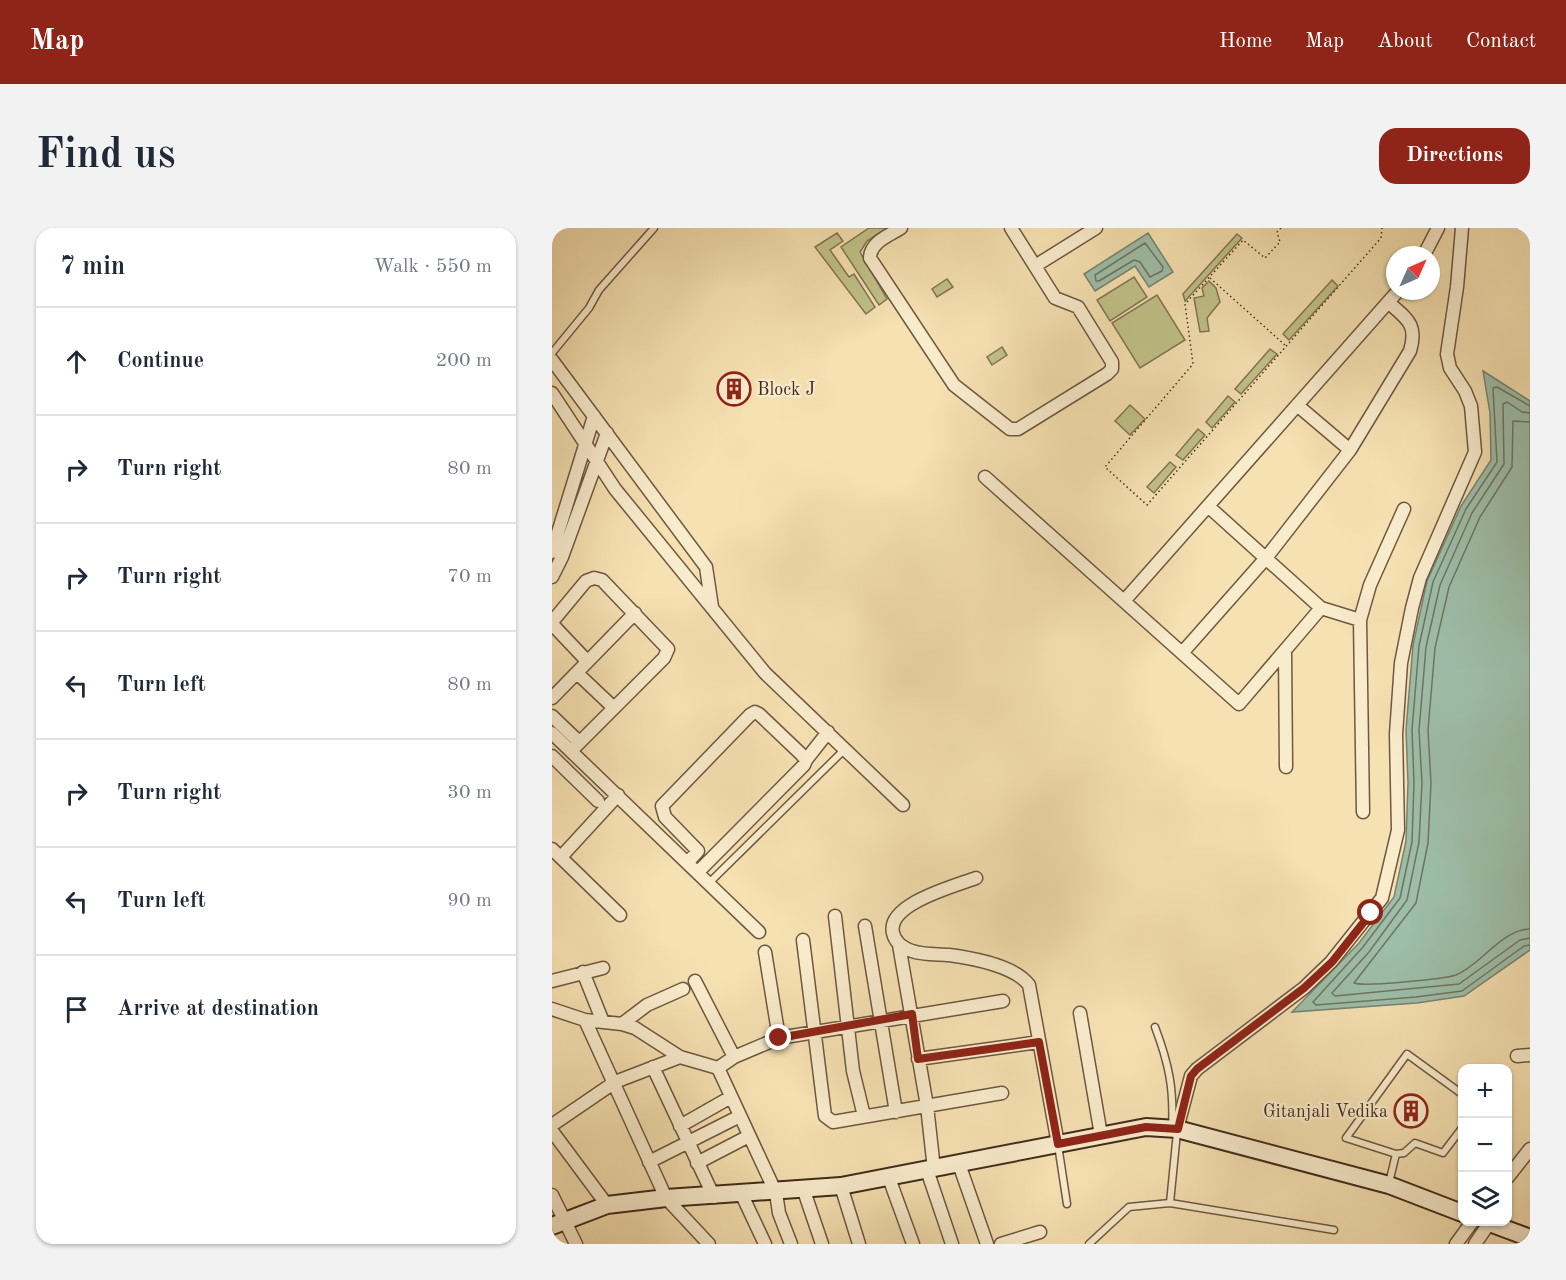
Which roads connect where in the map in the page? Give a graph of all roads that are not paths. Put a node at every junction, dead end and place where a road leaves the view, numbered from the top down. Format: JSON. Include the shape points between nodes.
{"nodes":[{"id":1,"x":654,"y":228,"type":"edge"},
{"id":2,"x":901,"y":228,"type":"edge"},
{"id":3,"x":1011,"y":228,"type":"edge"},
{"id":4,"x":1096,"y":228,"type":"edge"},
{"id":5,"x":1438,"y":228,"type":"edge"},
{"id":6,"x":1462,"y":228,"type":"edge"},
{"id":7,"x":1429,"y":246,"type":"edge"},
{"id":8,"x":1035,"y":266,"type":"junction"},
{"id":9,"x":1388,"y":302,"type":"joint"},
{"id":10,"x":552,"y":353,"type":"edge"},
{"id":11,"x":552,"y":360,"type":"edge"},
{"id":12,"x":552,"y":393,"type":"edge"},
{"id":13,"x":1297,"y":405,"type":"junction"},
{"id":14,"x":594,"y":416,"type":"junction"},
{"id":15,"x":607,"y":433,"type":"junction"},
{"id":16,"x":585,"y":444,"type":"junction"},
{"id":17,"x":1350,"y":450,"type":"junction"},
{"id":18,"x":597,"y":461,"type":"junction"},
{"id":19,"x":985,"y":477,"type":"dead end"},
{"id":20,"x":1209,"y":507,"type":"junction"},
{"id":21,"x":1404,"y":508,"type":"dead end"},
{"id":22,"x":552,"y":552,"type":"edge"},
{"id":23,"x":1266,"y":558,"type":"junction"},
{"id":24,"x":552,"y":577,"type":"edge"},
{"id":25,"x":1124,"y":602,"type":"junction"},
{"id":26,"x":712,"y":608,"type":"junction"},
{"id":27,"x":1321,"y":608,"type":"junction"},
{"id":28,"x":635,"y":613,"type":"junction"},
{"id":29,"x":1360,"y":620,"type":"junction"},
{"id":30,"x":552,"y":623,"type":"edge"},
{"id":31,"x":1285,"y":651,"type":"junction"},
{"id":32,"x":1182,"y":653,"type":"junction"},
{"id":33,"x":587,"y":661,"type":"junction"},
{"id":34,"x":577,"y":672,"type":"junction"},
{"id":35,"x":552,"y":698,"type":"edge"},
{"id":36,"x":614,"y":708,"type":"junction"},
{"id":37,"x":552,"y":716,"type":"edge"},
{"id":38,"x":552,"y":732,"type":"edge"},
{"id":39,"x":828,"y":732,"type":"junction"},
{"id":40,"x":575,"y":746,"type":"junction"},
{"id":41,"x":845,"y":749,"type":"junction"},
{"id":42,"x":552,"y":756,"type":"edge"},
{"id":43,"x":806,"y":760,"type":"junction"},
{"id":44,"x":1286,"y":767,"type":"dead end"},
{"id":45,"x":618,"y":795,"type":"junction"},
{"id":46,"x":598,"y":801,"type":"dead end"},
{"id":47,"x":903,"y":805,"type":"dead end"},
{"id":48,"x":1363,"y":812,"type":"dead end"},
{"id":49,"x":698,"y":851,"type":"junction"},
{"id":50,"x":556,"y":853,"type":"edge"},
{"id":51,"x":708,"y":860,"type":"junction"},
{"id":52,"x":688,"y":862,"type":"junction"},
{"id":53,"x":698,"y":872,"type":"junction"},
{"id":54,"x":976,"y":878,"type":"dead end"},
{"id":55,"x":709,"y":883,"type":"junction"},
{"id":56,"x":620,"y":915,"type":"dead end"},
{"id":57,"x":835,"y":916,"type":"dead end"},
{"id":58,"x":866,"y":926,"type":"dead end"},
{"id":59,"x":759,"y":932,"type":"dead end"},
{"id":60,"x":802,"y":940,"type":"dead end"},
{"id":61,"x":899,"y":945,"type":"junction"},
{"id":62,"x":765,"y":952,"type":"dead end"},
{"id":63,"x":603,"y":968,"type":"dead end"},
{"id":64,"x":583,"y":972,"type":"junction"},
{"id":65,"x":552,"y":981,"type":"edge"},
{"id":66,"x":695,"y":981,"type":"dead end"},
{"id":67,"x":683,"y":989,"type":"dead end"},
{"id":68,"x":1003,"y":1001,"type":"dead end"},
{"id":69,"x":552,"y":1009,"type":"edge"},
{"id":70,"x":1080,"y":1013,"type":"dead end"},
{"id":71,"x":912,"y":1014,"type":"junction"},
{"id":72,"x":585,"y":1020,"type":"junction"},
{"id":73,"x":883,"y":1020,"type":"junction"},
{"id":74,"x":603,"y":1022,"type":"junction"},
{"id":75,"x":622,"y":1024,"type":"junction"},
{"id":76,"x":848,"y":1026,"type":"junction"},
{"id":77,"x":1155,"y":1027,"type":"dead end"},
{"id":78,"x":815,"y":1032,"type":"junction"},
{"id":79,"x":779,"y":1038,"type":"junction"},
{"id":80,"x":1039,"y":1042,"type":"junction"},
{"id":81,"x":1530,"y":1055,"type":"edge"},
{"id":82,"x":1517,"y":1056,"type":"dead end"},
{"id":83,"x":680,"y":1057,"type":"junction"},
{"id":84,"x":734,"y":1057,"type":"junction"},
{"id":85,"x":918,"y":1059,"type":"junction"},
{"id":86,"x":653,"y":1067,"type":"junction"},
{"id":87,"x":718,"y":1068,"type":"junction"},
{"id":88,"x":615,"y":1082,"type":"junction"},
{"id":89,"x":1458,"y":1091,"type":"edge"},
{"id":90,"x":1002,"y":1093,"type":"dead end"},
{"id":91,"x":731,"y":1097,"type":"junction"},
{"id":92,"x":927,"y":1106,"type":"junction"},
{"id":93,"x":896,"y":1112,"type":"junction"},
{"id":94,"x":740,"y":1116,"type":"junction"},
{"id":95,"x":864,"y":1116,"type":"junction"},
{"id":96,"x":552,"y":1125,"type":"edge"},
{"id":97,"x":680,"y":1126,"type":"junction"},
{"id":98,"x":1175,"y":1129,"type":"junction"},
{"id":99,"x":552,"y":1131,"type":"edge"},
{"id":100,"x":1458,"y":1133,"type":"edge"},
{"id":101,"x":1101,"y":1135,"type":"junction"},
{"id":102,"x":749,"y":1136,"type":"junction"},
{"id":103,"x":688,"y":1143,"type":"junction"},
{"id":104,"x":1058,"y":1144,"type":"junction"},
{"id":105,"x":1530,"y":1149,"type":"edge"},
{"id":106,"x":1396,"y":1154,"type":"junction"},
{"id":107,"x":649,"y":1162,"type":"junction"},
{"id":108,"x":697,"y":1163,"type":"junction"},
{"id":109,"x":959,"y":1164,"type":"junction"},
{"id":110,"x":931,"y":1169,"type":"junction"},
{"id":111,"x":1512,"y":1172,"type":"edge"},
{"id":112,"x":890,"y":1178,"type":"junction"},
{"id":113,"x":1389,"y":1185,"type":"junction"},
{"id":114,"x":841,"y":1186,"type":"junction"},
{"id":115,"x":804,"y":1191,"type":"junction"},
{"id":116,"x":776,"y":1193,"type":"junction"},
{"id":117,"x":552,"y":1195,"type":"edge"},
{"id":118,"x":742,"y":1195,"type":"junction"},
{"id":119,"x":714,"y":1197,"type":"junction"},
{"id":120,"x":666,"y":1198,"type":"junction"},
{"id":121,"x":1170,"y":1203,"type":"junction"},
{"id":122,"x":1067,"y":1204,"type":"dead end"},
{"id":123,"x":608,"y":1206,"type":"junction"},
{"id":124,"x":1458,"y":1211,"type":"edge"},
{"id":125,"x":558,"y":1223,"type":"edge"},
{"id":126,"x":1469,"y":1226,"type":"edge"},
{"id":127,"x":1486,"y":1226,"type":"edge"},
{"id":128,"x":1499,"y":1226,"type":"edge"},
{"id":129,"x":1334,"y":1230,"type":"dead end"},
{"id":130,"x":1041,"y":1232,"type":"dead end"},
{"id":131,"x":1530,"y":1238,"type":"edge"},
{"id":132,"x":576,"y":1244,"type":"edge"},
{"id":133,"x":709,"y":1244,"type":"edge"},
{"id":134,"x":765,"y":1244,"type":"edge"},
{"id":135,"x":791,"y":1244,"type":"edge"},
{"id":136,"x":822,"y":1244,"type":"edge"},
{"id":137,"x":859,"y":1244,"type":"edge"},
{"id":138,"x":913,"y":1244,"type":"edge"},
{"id":139,"x":952,"y":1244,"type":"edge"},
{"id":140,"x":987,"y":1244,"type":"edge"},
{"id":141,"x":1001,"y":1244,"type":"edge"},
{"id":142,"x":1089,"y":1244,"type":"edge"},
{"id":143,"x":1456,"y":1244,"type":"edge"},
{"id":144,"x":1475,"y":1244,"type":"edge"}],
"edges":[{"from":1,"to":10,"type":"lane","via":[[599,290]]},
{"from":2,"to":8,"type":"street","via":[[874,245],[870,258],[954,386],[1010,429],[1018,429],[1112,369],[1112,362],[1078,307],[1055,298]]},
{"from":3,"to":8,"type":"street"},
{"from":4,"to":8,"type":"street"},
{"from":5,"to":7,"type":"street"},
{"from":6,"to":98,"type":"street","via":[[1447,354],[1450,368],[1471,406],[1475,452],[1425,567],[1412,608],[1401,663],[1396,734],[1398,830],[1386,886],[1382,898],[1332,962],[1270,1015],[1197,1069],[1191,1076]]},
{"from":9,"to":13,"type":"street"},
{"from":9,"to":17,"type":"street","via":[[1410,322],[1415,336],[1410,351]]},
{"from":11,"to":14,"type":"street"},
{"from":12,"to":16,"type":"street"},
{"from":13,"to":17,"type":"street"},
{"from":13,"to":20,"type":"street"},
{"from":14,"to":15,"type":"street"},
{"from":14,"to":16,"type":"street"},
{"from":15,"to":18,"type":"street"},
{"from":15,"to":26,"type":"street","via":[[706,567]]},
{"from":16,"to":18,"type":"street"},
{"from":16,"to":22,"type":"street"},
{"from":17,"to":23,"type":"street"},
{"from":18,"to":24,"type":"street"},
{"from":18,"to":26,"type":"street","via":[[615,489]]},
{"from":19,"to":25,"type":"street"},
{"from":20,"to":23,"type":"street"},
{"from":20,"to":25,"type":"street"},
{"from":21,"to":29,"type":"street","via":[[1370,585]]},
{"from":23,"to":27,"type":"street"},
{"from":23,"to":32,"type":"street"},
{"from":25,"to":32,"type":"street"},
{"from":26,"to":39,"type":"street","via":[[765,673]]},
{"from":27,"to":29,"type":"street"},
{"from":27,"to":31,"type":"street"},
{"from":28,"to":30,"type":"street","via":[[602,580],[594,578],[586,581]]},
{"from":28,"to":33,"type":"street"},
{"from":28,"to":36,"type":"street","via":[[668,649],[664,658]]},
{"from":29,"to":48,"type":"street"},
{"from":30,"to":33,"type":"street"},
{"from":31,"to":32,"type":"street","via":[[1239,704]]},
{"from":31,"to":44,"type":"street"},
{"from":33,"to":34,"type":"street"},
{"from":34,"to":35,"type":"street"},
{"from":34,"to":36,"type":"street"},
{"from":36,"to":40,"type":"street"},
{"from":37,"to":40,"type":"street"},
{"from":38,"to":40,"type":"street"},
{"from":39,"to":41,"type":"street"},
{"from":39,"to":43,"type":"street"},
{"from":40,"to":45,"type":"street"},
{"from":41,"to":47,"type":"street"},
{"from":41,"to":55,"type":"lane"},
{"from":42,"to":46,"type":"street"},
{"from":43,"to":49,"type":"street","via":[[759,714],[750,715],[662,806],[665,817]]},
{"from":43,"to":51,"type":"street"},
{"from":45,"to":50,"type":"street"},
{"from":45,"to":52,"type":"street"},
{"from":49,"to":51,"type":"street"},
{"from":49,"to":52,"type":"street"},
{"from":50,"to":56,"type":"street"},
{"from":51,"to":53,"type":"street"},
{"from":52,"to":53,"type":"street"},
{"from":53,"to":55,"type":"street"},
{"from":54,"to":61,"type":"street","via":[[907,906],[897,914],[892,928]]},
{"from":55,"to":59,"type":"street"},
{"from":57,"to":76,"type":"street"},
{"from":58,"to":73,"type":"street"},
{"from":60,"to":78,"type":"street"},
{"from":61,"to":71,"type":"street"},
{"from":61,"to":80,"type":"street","via":[[913,952],[951,955],[994,965],[1023,977],[1029,985]]},
{"from":62,"to":79,"type":"street"},
{"from":63,"to":64,"type":"street"},
{"from":64,"to":65,"type":"street"},
{"from":64,"to":74,"type":"street"},
{"from":66,"to":84,"type":"street"},
{"from":67,"to":75,"type":"street","via":[[647,1005]]},
{"from":68,"to":71,"type":"street"},
{"from":69,"to":72,"type":"street"},
{"from":70,"to":101,"type":"street"},
{"from":71,"to":73,"type":"street"},
{"from":71,"to":85,"type":"street"},
{"from":72,"to":74,"type":"street"},
{"from":72,"to":88,"type":"street"},
{"from":73,"to":76,"type":"street"},
{"from":73,"to":93,"type":"street"},
{"from":74,"to":75,"type":"street"},
{"from":75,"to":83,"type":"street"},
{"from":76,"to":78,"type":"street"},
{"from":76,"to":95,"type":"street"},
{"from":77,"to":98,"type":"lane","via":[[1168,1063]]},
{"from":78,"to":79,"type":"street"},
{"from":78,"to":95,"type":"street","via":[[825,1116],[833,1122]]},
{"from":79,"to":84,"type":"street"},
{"from":80,"to":85,"type":"street"},
{"from":80,"to":104,"type":"street"},
{"from":81,"to":82,"type":"street"},
{"from":83,"to":86,"type":"street"},
{"from":83,"to":87,"type":"street"},
{"from":84,"to":87,"type":"street"},
{"from":85,"to":92,"type":"street"},
{"from":86,"to":88,"type":"street"},
{"from":86,"to":97,"type":"street"},
{"from":87,"to":91,"type":"street"},
{"from":88,"to":96,"type":"street"},
{"from":88,"to":107,"type":"street"},
{"from":89,"to":106,"type":"lane","via":[[1407,1054],[1346,1138]]},
{"from":90,"to":92,"type":"street"},
{"from":91,"to":94,"type":"street"},
{"from":91,"to":97,"type":"street"},
{"from":92,"to":93,"type":"street"},
{"from":92,"to":110,"type":"street"},
{"from":93,"to":95,"type":"street"},
{"from":94,"to":102,"type":"street"},
{"from":94,"to":103,"type":"street"},
{"from":97,"to":103,"type":"street"},
{"from":98,"to":101,"type":"street","via":[[1146,1127]]},
{"from":98,"to":113,"type":"street"},
{"from":98,"to":121,"type":"lane"},
{"from":99,"to":123,"type":"street"},
{"from":100,"to":106,"type":"lane","via":[[1443,1153],[1415,1143],[1404,1153]]},
{"from":101,"to":104,"type":"street"},
{"from":102,"to":108,"type":"street"},
{"from":102,"to":116,"type":"street"},
{"from":103,"to":107,"type":"street"},
{"from":103,"to":108,"type":"street"},
{"from":104,"to":109,"type":"street"},
{"from":104,"to":122,"type":"lane"},
{"from":105,"to":111,"type":"street"},
{"from":106,"to":113,"type":"lane"},
{"from":107,"to":120,"type":"street"},
{"from":108,"to":119,"type":"street"},
{"from":109,"to":110,"type":"street"},
{"from":109,"to":140,"type":"street"},
{"from":110,"to":112,"type":"street"},
{"from":110,"to":139,"type":"street"},
{"from":112,"to":114,"type":"street"},
{"from":112,"to":138,"type":"street"},
{"from":113,"to":124,"type":"street"},
{"from":114,"to":115,"type":"street"},
{"from":114,"to":137,"type":"street"},
{"from":115,"to":116,"type":"street"},
{"from":115,"to":136,"type":"street"},
{"from":116,"to":118,"type":"street"},
{"from":116,"to":135,"type":"street"},
{"from":117,"to":125,"type":"street"},
{"from":118,"to":119,"type":"street"},
{"from":118,"to":134,"type":"street"},
{"from":119,"to":120,"type":"street"},
{"from":120,"to":123,"type":"street"},
{"from":120,"to":133,"type":"street"},
{"from":121,"to":129,"type":"lane"},
{"from":121,"to":142,"type":"lane","via":[[1129,1207]]},
{"from":123,"to":125,"type":"street"},
{"from":125,"to":132,"type":"street"},
{"from":126,"to":143,"type":"street"},
{"from":127,"to":144,"type":"street"},
{"from":128,"to":131,"type":"street"},
{"from":130,"to":141,"type":"street"}]}
